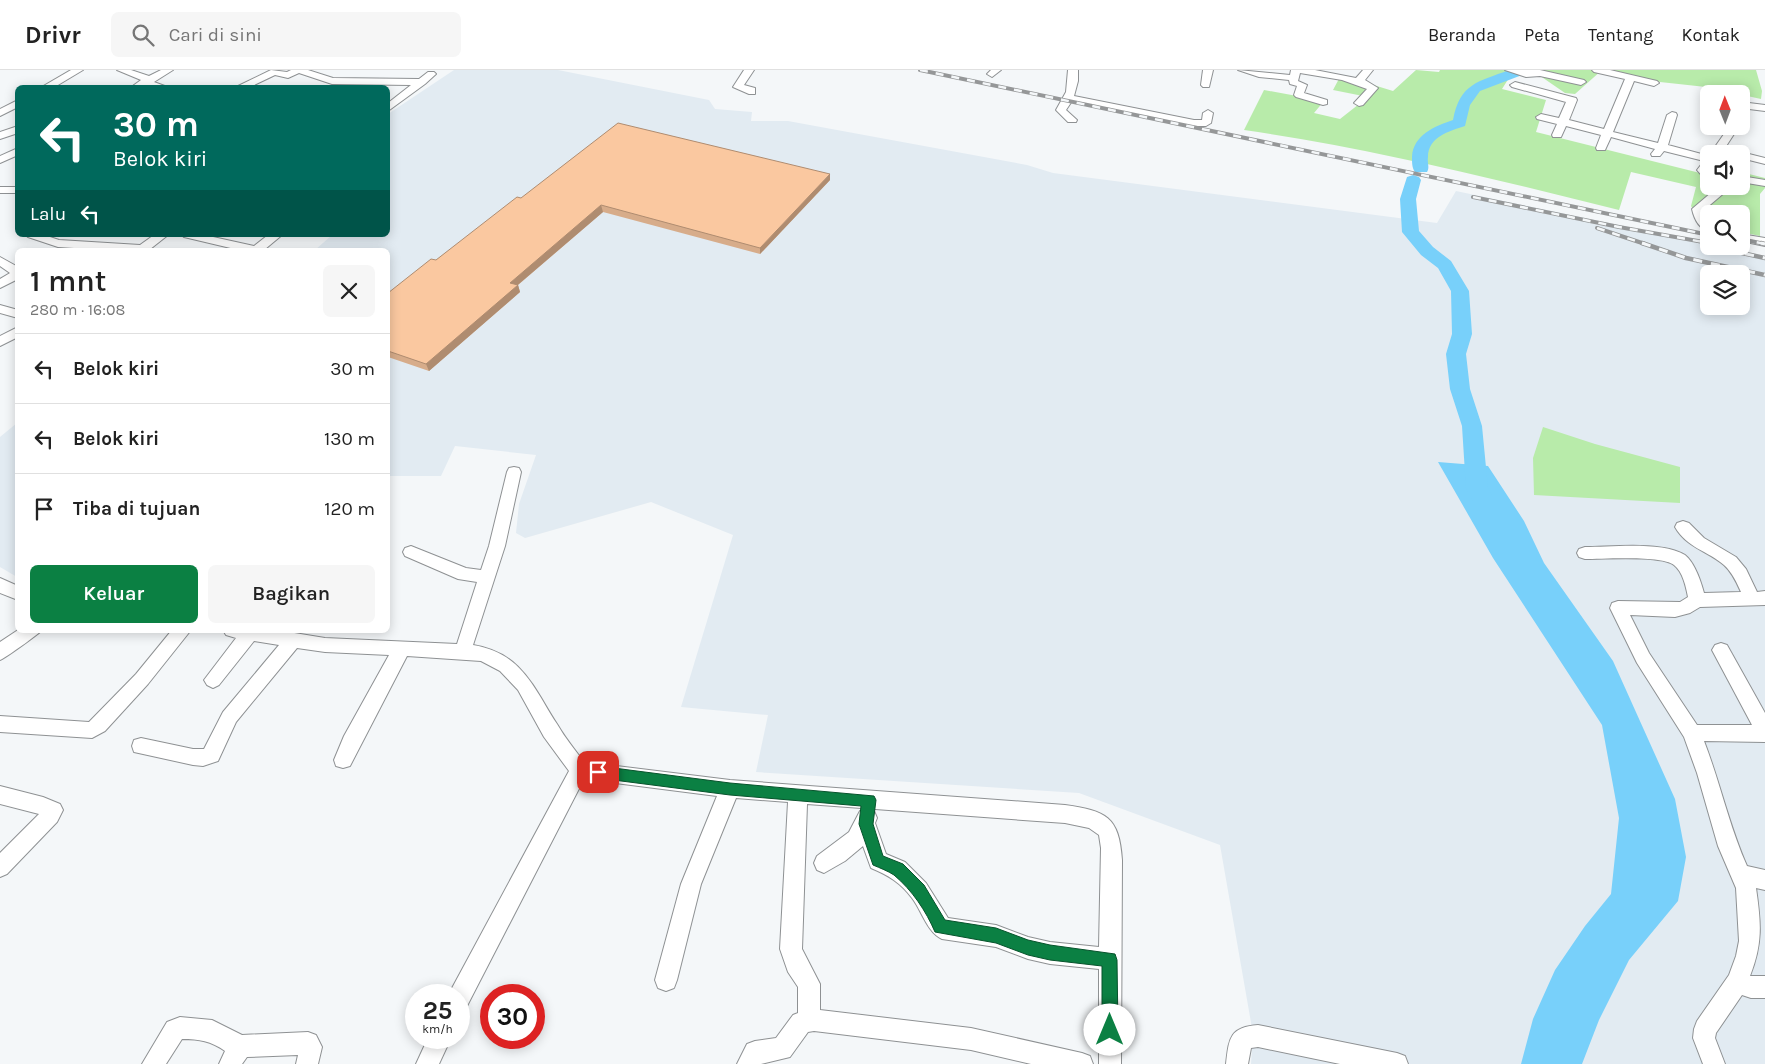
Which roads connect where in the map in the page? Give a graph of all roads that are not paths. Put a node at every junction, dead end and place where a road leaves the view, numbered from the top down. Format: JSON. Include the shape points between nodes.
{"nodes":[{"id":1,"x":78,"y":70,"type":"edge"},
{"id":2,"x":122,"y":70,"type":"edge"},
{"id":3,"x":168,"y":70,"type":"edge"},
{"id":4,"x":298,"y":70,"type":"edge"},
{"id":5,"x":749,"y":70,"type":"edge"},
{"id":6,"x":1074,"y":70,"type":"edge"},
{"id":7,"x":1208,"y":70,"type":"edge"},
{"id":8,"x":1243,"y":70,"type":"edge"},
{"id":9,"x":1368,"y":70,"type":"edge"},
{"id":10,"x":1586,"y":70,"type":"edge"},
{"id":11,"x":1597,"y":70,"type":"edge"},
{"id":12,"x":275,"y":71,"type":"edge"},
{"id":13,"x":352,"y":71,"type":"edge"},
{"id":14,"x":1512,"y":71,"type":"edge"},
{"id":15,"x":1296,"y":73,"type":"edge"},
{"id":16,"x":431,"y":74,"type":"dead end"},
{"id":17,"x":1630,"y":78,"type":"junction"},
{"id":18,"x":146,"y":81,"type":"junction"},
{"id":19,"x":332,"y":81,"type":"junction"},
{"id":20,"x":1358,"y":81,"type":"junction"},
{"id":21,"x":422,"y":82,"type":"junction"},
{"id":22,"x":1581,"y":82,"type":"junction"},
{"id":23,"x":1332,"y":83,"type":"junction"},
{"id":24,"x":1654,"y":83,"type":"dead end"},
{"id":25,"x":50,"y":85,"type":"edge"},
{"id":26,"x":140,"y":85,"type":"edge"},
{"id":27,"x":157,"y":85,"type":"edge"},
{"id":28,"x":245,"y":85,"type":"edge"},
{"id":29,"x":326,"y":85,"type":"edge"},
{"id":30,"x":1206,"y":85,"type":"dead end"},
{"id":31,"x":1515,"y":85,"type":"dead end"},
{"id":32,"x":752,"y":92,"type":"dead end"},
{"id":33,"x":1070,"y":98,"type":"junction"},
{"id":34,"x":1572,"y":100,"type":"junction"},
{"id":35,"x":1358,"y":103,"type":"dead end"},
{"id":36,"x":15,"y":105,"type":"edge"},
{"id":37,"x":390,"y":106,"type":"edge"},
{"id":38,"x":1750,"y":106,"type":"edge"},
{"id":39,"x":1765,"y":108,"type":"edge"},
{"id":40,"x":0,"y":113,"type":"edge"},
{"id":41,"x":1208,"y":114,"type":"dead end"},
{"id":42,"x":1672,"y":114,"type":"dead end"},
{"id":43,"x":1541,"y":117,"type":"dead end"},
{"id":44,"x":1072,"y":120,"type":"dead end"},
{"id":45,"x":1562,"y":122,"type":"junction"},
{"id":46,"x":15,"y":131,"type":"edge"},
{"id":47,"x":1607,"y":134,"type":"junction"},
{"id":48,"x":1556,"y":135,"type":"dead end"},
{"id":49,"x":0,"y":136,"type":"edge"},
{"id":50,"x":1602,"y":148,"type":"dead end"},
{"id":51,"x":1659,"y":150,"type":"junction"},
{"id":52,"x":15,"y":152,"type":"edge"},
{"id":53,"x":1750,"y":157,"type":"edge"},
{"id":54,"x":1700,"y":158,"type":"edge"},
{"id":55,"x":0,"y":160,"type":"edge"},
{"id":56,"x":1765,"y":161,"type":"edge"},
{"id":57,"x":1750,"y":180,"type":"edge"},
{"id":58,"x":1765,"y":183,"type":"edge"},
{"id":59,"x":0,"y":190,"type":"edge"},
{"id":60,"x":15,"y":190,"type":"edge"},
{"id":61,"x":1716,"y":195,"type":"edge"},
{"id":62,"x":1703,"y":205,"type":"edge"},
{"id":63,"x":38,"y":237,"type":"edge"},
{"id":64,"x":159,"y":237,"type":"edge"},
{"id":65,"x":197,"y":237,"type":"edge"},
{"id":66,"x":273,"y":237,"type":"edge"},
{"id":67,"x":1750,"y":239,"type":"edge"},
{"id":68,"x":1765,"y":242,"type":"edge"},
{"id":69,"x":126,"y":248,"type":"edge"},
{"id":70,"x":144,"y":248,"type":"edge"},
{"id":71,"x":247,"y":248,"type":"edge"},
{"id":72,"x":259,"y":248,"type":"edge"},
{"id":73,"x":0,"y":261,"type":"edge"},
{"id":74,"x":15,"y":271,"type":"edge"},
{"id":75,"x":15,"y":275,"type":"edge"},
{"id":76,"x":0,"y":284,"type":"edge"},
{"id":77,"x":0,"y":309,"type":"edge"},
{"id":78,"x":15,"y":313,"type":"edge"},
{"id":79,"x":15,"y":333,"type":"edge"},
{"id":80,"x":0,"y":342,"type":"edge"},
{"id":81,"x":514,"y":472,"type":"dead end"},
{"id":82,"x":1684,"y":526,"type":"dead end"},
{"id":83,"x":411,"y":552,"type":"dead end"},
{"id":84,"x":1585,"y":553,"type":"dead end"},
{"id":85,"x":487,"y":576,"type":"junction"},
{"id":86,"x":0,"y":586,"type":"edge"},
{"id":87,"x":15,"y":593,"type":"edge"},
{"id":88,"x":1758,"y":598,"type":"edge"},
{"id":89,"x":1698,"y":600,"type":"junction"},
{"id":90,"x":27,"y":633,"type":"edge"},
{"id":91,"x":180,"y":633,"type":"edge"},
{"id":92,"x":250,"y":633,"type":"joint"},
{"id":93,"x":292,"y":636,"type":"edge"},
{"id":94,"x":402,"y":648,"type":"junction"},
{"id":95,"x":1721,"y":650,"type":"dead end"},
{"id":96,"x":463,"y":651,"type":"junction"},
{"id":97,"x":0,"y":653,"type":"edge"},
{"id":98,"x":213,"y":680,"type":"dead end"},
{"id":99,"x":0,"y":724,"type":"edge"},
{"id":100,"x":1765,"y":732,"type":"edge"},
{"id":101,"x":1692,"y":733,"type":"junction"},
{"id":102,"x":141,"y":746,"type":"dead end"},
{"id":103,"x":344,"y":760,"type":"dead end"},
{"id":104,"x":578,"y":770,"type":"junction"},
{"id":105,"x":730,"y":789,"type":"junction"},
{"id":106,"x":798,"y":794,"type":"junction"},
{"id":107,"x":0,"y":795,"type":"edge"},
{"id":108,"x":869,"y":800,"type":"junction"},
{"id":109,"x":866,"y":824,"type":"junction"},
{"id":110,"x":824,"y":863,"type":"dead end"},
{"id":111,"x":0,"y":867,"type":"edge"},
{"id":112,"x":1741,"y":874,"type":"junction"},
{"id":113,"x":1765,"y":880,"type":"edge"},
{"id":114,"x":1110,"y":960,"type":"junction"},
{"id":115,"x":666,"y":980,"type":"dead end"},
{"id":116,"x":1737,"y":982,"type":"junction"},
{"id":117,"x":466,"y":984,"type":"edge"},
{"id":118,"x":1765,"y":987,"type":"edge"},
{"id":119,"x":809,"y":1020,"type":"junction"},
{"id":120,"x":434,"y":1049,"type":"edge"},
{"id":121,"x":235,"y":1056,"type":"edge"},
{"id":122,"x":154,"y":1064,"type":"edge"},
{"id":123,"x":307,"y":1064,"type":"edge"},
{"id":124,"x":427,"y":1064,"type":"edge"},
{"id":125,"x":748,"y":1064,"type":"edge"},
{"id":126,"x":1082,"y":1064,"type":"edge"},
{"id":127,"x":1110,"y":1064,"type":"edge"},
{"id":128,"x":1237,"y":1064,"type":"edge"},
{"id":129,"x":1397,"y":1064,"type":"edge"},
{"id":130,"x":1714,"y":1064,"type":"edge"}],
"edges":[{"from":1,"to":25,"type":"street"},
{"from":2,"to":18,"type":"street"},
{"from":3,"to":18,"type":"street"},
{"from":4,"to":12,"type":"street","via":[[288,76]]},
{"from":4,"to":19,"type":"street"},
{"from":5,"to":32,"type":"street","via":[[738,87]]},
{"from":6,"to":33,"type":"street"},
{"from":7,"to":30,"type":"street"},
{"from":8,"to":15,"type":"street","via":[[1259,74]]},
{"from":9,"to":20,"type":"street"},
{"from":10,"to":22,"type":"street"},
{"from":11,"to":17,"type":"street"},
{"from":12,"to":28,"type":"street"},
{"from":13,"to":19,"type":"street"},
{"from":14,"to":22,"type":"street"},
{"from":15,"to":23,"type":"street"},
{"from":15,"to":23,"type":"street","via":[[1293,82],[1302,85],[1300,96],[1321,106]]},
{"from":16,"to":21,"type":"street"},
{"from":17,"to":24,"type":"street"},
{"from":17,"to":47,"type":"street"},
{"from":18,"to":26,"type":"street"},
{"from":18,"to":27,"type":"street"},
{"from":19,"to":21,"type":"street"},
{"from":19,"to":29,"type":"street"},
{"from":20,"to":23,"type":"street"},
{"from":20,"to":35,"type":"street","via":[[1373,88]]},
{"from":21,"to":37,"type":"street"},
{"from":22,"to":34,"type":"street"},
{"from":31,"to":34,"type":"street"},
{"from":33,"to":41,"type":"street","via":[[1194,123],[1206,123]]},
{"from":33,"to":44,"type":"street","via":[[1061,110]]},
{"from":34,"to":45,"type":"street"},
{"from":36,"to":40,"type":"street"},
{"from":38,"to":39,"type":"street"},
{"from":42,"to":51,"type":"street"},
{"from":43,"to":45,"type":"street"},
{"from":45,"to":47,"type":"street"},
{"from":45,"to":48,"type":"street"},
{"from":46,"to":49,"type":"street"},
{"from":47,"to":50,"type":"street"},
{"from":47,"to":51,"type":"street"},
{"from":51,"to":54,"type":"street"},
{"from":52,"to":55,"type":"street"},
{"from":53,"to":56,"type":"street"},
{"from":57,"to":58,"type":"street"},
{"from":59,"to":60,"type":"street"},
{"from":61,"to":62,"type":"street"},
{"from":63,"to":69,"type":"street","via":[[58,244]]},
{"from":64,"to":70,"type":"street"},
{"from":65,"to":71,"type":"street"},
{"from":66,"to":72,"type":"street"},
{"from":67,"to":68,"type":"street"},
{"from":73,"to":74,"type":"street"},
{"from":75,"to":76,"type":"street"},
{"from":77,"to":78,"type":"street"},
{"from":79,"to":80,"type":"street"},
{"from":81,"to":85,"type":"street"},
{"from":82,"to":88,"type":"street","via":[[1687,534],[1730,561]]},
{"from":83,"to":85,"type":"street","via":[[464,574]]},
{"from":84,"to":89,"type":"street","via":[[1656,554],[1677,558],[1695,588]]},
{"from":85,"to":96,"type":"street"},
{"from":86,"to":87,"type":"street"},
{"from":88,"to":89,"type":"street"},
{"from":89,"to":101,"type":"street","via":[[1681,610],[1618,608],[1643,658]]},
{"from":90,"to":97,"type":"street"},
{"from":91,"to":99,"type":"street","via":[[142,679],[95,728]]},
{"from":92,"to":93,"type":"street"},
{"from":92,"to":98,"type":"street"},
{"from":93,"to":94,"type":"street","via":[[325,645]]},
{"from":93,"to":102,"type":"street","via":[[229,718],[211,755],[193,757]]},
{"from":94,"to":96,"type":"street"},
{"from":94,"to":103,"type":"street"},
{"from":95,"to":100,"type":"street"},
{"from":96,"to":104,"type":"street","via":[[480,652],[496,658],[513,670]]},
{"from":100,"to":101,"type":"street"},
{"from":101,"to":112,"type":"street","via":[[1708,773],[1728,846]]},
{"from":104,"to":105,"type":"street"},
{"from":104,"to":117,"type":"street"},
{"from":105,"to":106,"type":"street"},
{"from":105,"to":115,"type":"street","via":[[691,884]]},
{"from":106,"to":108,"type":"street"},
{"from":106,"to":119,"type":"street","via":[[790,934],[796,964],[809,984]]},
{"from":107,"to":111,"type":"street","via":[[53,810]]},
{"from":108,"to":109,"type":"street"},
{"from":108,"to":114,"type":"street","via":[[1065,814],[1080,816],[1103,826],[1110,838],[1112,866]]},
{"from":109,"to":110,"type":"street","via":[[857,839]]},
{"from":109,"to":114,"type":"street","via":[[878,861],[898,869],[919,890],[942,928],[996,936],[1050,953]]},
{"from":112,"to":113,"type":"street"},
{"from":112,"to":116,"type":"street","via":[[1749,910],[1750,940]]},
{"from":114,"to":127,"type":"street"},
{"from":116,"to":118,"type":"street"},
{"from":116,"to":130,"type":"street","via":[[1705,1029],[1704,1038]]},
{"from":119,"to":125,"type":"street","via":[[801,1023],[782,1049],[755,1052]]},
{"from":119,"to":126,"type":"street","via":[[946,1035]]},
{"from":120,"to":124,"type":"street"},
{"from":121,"to":122,"type":"street","via":[[222,1034],[211,1029],[180,1028],[175,1030]]},
{"from":121,"to":123,"type":"street","via":[[247,1046],[308,1043],[311,1047]]},
{"from":128,"to":129,"type":"street","via":[[1240,1043],[1246,1037],[1258,1036]]}]}
